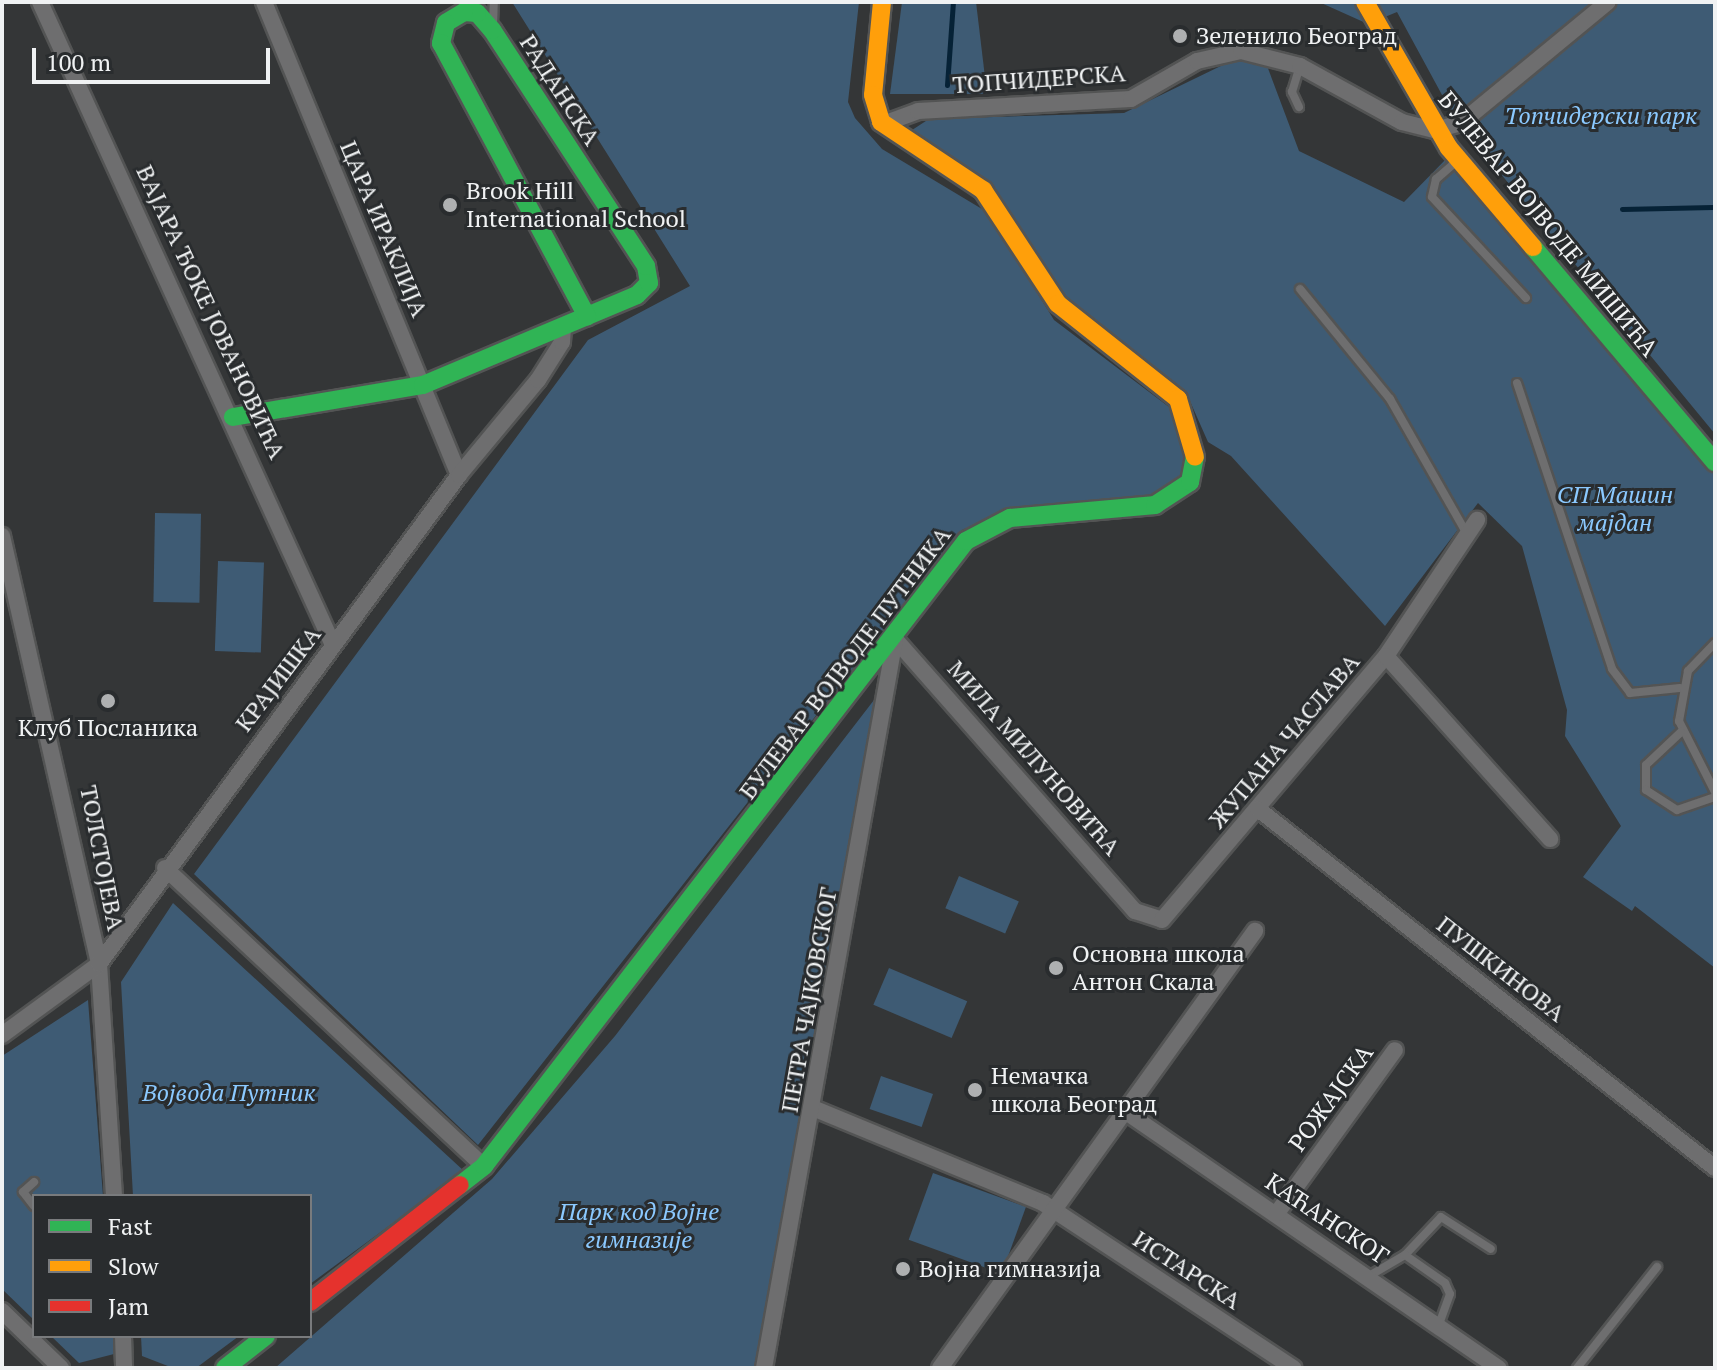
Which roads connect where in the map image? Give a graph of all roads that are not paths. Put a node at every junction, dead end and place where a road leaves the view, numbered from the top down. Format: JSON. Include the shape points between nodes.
{"nodes":[{"id":1,"x":40,"y":2,"type":"edge"},
{"id":2,"x":264,"y":2,"type":"edge"},
{"id":3,"x":494,"y":2,"type":"edge"},
{"id":4,"x":882,"y":2,"type":"edge"},
{"id":5,"x":1365,"y":2,"type":"edge"},
{"id":6,"x":1608,"y":2,"type":"edge"},
{"id":7,"x":492,"y":30,"type":"junction"},
{"id":8,"x":1300,"y":66,"type":"junction"},
{"id":9,"x":1299,"y":107,"type":"dead end"},
{"id":10,"x":883,"y":124,"type":"junction"},
{"id":11,"x":1435,"y":130,"type":"junction"},
{"id":12,"x":1458,"y":160,"type":"junction"},
{"id":13,"x":1300,"y":289,"type":"dead end"},
{"id":14,"x":1526,"y":298,"type":"dead end"},
{"id":15,"x":587,"y":316,"type":"junction"},
{"id":16,"x":563,"y":327,"type":"junction"},
{"id":17,"x":1517,"y":383,"type":"dead end"},
{"id":18,"x":423,"y":385,"type":"junction"},
{"id":19,"x":233,"y":417,"type":"junction"},
{"id":20,"x":1715,"y":462,"type":"edge"},
{"id":21,"x":459,"y":475,"type":"junction"},
{"id":22,"x":1477,"y":520,"type":"dead end"},
{"id":23,"x":1467,"y":534,"type":"junction"},
{"id":24,"x":2,"y":536,"type":"edge"},
{"id":25,"x":895,"y":639,"type":"junction"},
{"id":26,"x":1715,"y":643,"type":"edge"},
{"id":27,"x":333,"y":645,"type":"junction"},
{"id":28,"x":1386,"y":656,"type":"junction"},
{"id":29,"x":1680,"y":688,"type":"junction"},
{"id":30,"x":1681,"y":732,"type":"junction"},
{"id":31,"x":1715,"y":795,"type":"edge"},
{"id":32,"x":1258,"y":809,"type":"junction"},
{"id":33,"x":1550,"y":839,"type":"dead end"},
{"id":34,"x":165,"y":868,"type":"junction"},
{"id":35,"x":1135,"y":911,"type":"joint"},
{"id":36,"x":1255,"y":931,"type":"dead end"},
{"id":37,"x":99,"y":964,"type":"junction"},
{"id":38,"x":2,"y":1035,"type":"edge"},
{"id":39,"x":1395,"y":1050,"type":"dead end"},
{"id":40,"x":815,"y":1109,"type":"junction"},
{"id":41,"x":1126,"y":1112,"type":"junction"},
{"id":42,"x":484,"y":1166,"type":"junction"},
{"id":43,"x":1715,"y":1168,"type":"edge"},
{"id":44,"x":34,"y":1182,"type":"dead end"},
{"id":45,"x":114,"y":1194,"type":"edge"},
{"id":46,"x":32,"y":1203,"type":"edge"},
{"id":47,"x":1056,"y":1211,"type":"junction"},
{"id":48,"x":1277,"y":1213,"type":"junction"},
{"id":49,"x":1491,"y":1249,"type":"dead end"},
{"id":50,"x":1405,"y":1255,"type":"junction"},
{"id":51,"x":1657,"y":1267,"type":"dead end"},
{"id":52,"x":1369,"y":1276,"type":"junction"},
{"id":53,"x":312,"y":1300,"type":"edge"},
{"id":54,"x":2,"y":1311,"type":"edge"},
{"id":55,"x":1439,"y":1325,"type":"junction"},
{"id":56,"x":123,"y":1338,"type":"edge"},
{"id":57,"x":263,"y":1338,"type":"edge"},
{"id":58,"x":61,"y":1368,"type":"edge"},
{"id":59,"x":124,"y":1368,"type":"edge"},
{"id":60,"x":225,"y":1368,"type":"edge"},
{"id":61,"x":764,"y":1368,"type":"edge"},
{"id":62,"x":940,"y":1368,"type":"edge"},
{"id":63,"x":1293,"y":1368,"type":"edge"},
{"id":64,"x":1499,"y":1368,"type":"edge"},
{"id":65,"x":1577,"y":1368,"type":"edge"}],
"edges":[{"from":1,"to":19,"type":"street","name":"ВАЈАРА ЂОКЕ ЈОВАНОВИЋА"},
{"from":2,"to":18,"type":"street","name":"ЦАРА ИРАКЛИЈА"},
{"from":3,"to":7,"type":"lane"},
{"from":4,"to":10,"type":"street","via":[[873,99]]},
{"from":5,"to":11,"type":"street","name":"БУЛЕВАР ВОЈВОДЕ МИШИЋА"},
{"from":6,"to":11,"type":"street","via":[[1463,122]]},
{"from":7,"to":15,"type":"street","name":"РАДАНСКА","via":[[646,266],[649,283]]},
{"from":7,"to":15,"type":"street","name":"РАДАНСКА","via":[[477,13],[464,12],[446,23],[441,43]]},
{"from":8,"to":9,"type":"lane","via":[[1292,92]]},
{"from":8,"to":10,"type":"street","name":"ТОПЧИДЕРСКА","via":[[1264,53],[1229,52],[1197,61],[1131,99],[918,111]]},
{"from":8,"to":11,"type":"street","name":"ТОПЧИДЕРСКА","via":[[1402,122]]},
{"from":10,"to":25,"type":"street","name":"БУЛЕВАР ВОЈВОДЕ ПУТНИКА","via":[[983,190],[1058,304],[1178,399],[1196,449],[1190,482],[1167,501],[1010,518],[978,531]]},
{"from":11,"to":12,"type":"street","name":"БУЛЕВАР ВОЈВОДЕ МИШИЋА"},
{"from":12,"to":14,"type":"lane","via":[[1436,179],[1432,197]]},
{"from":12,"to":20,"type":"street","name":"БУЛЕВАР ВОЈВОДЕ МИШИЋА"},
{"from":13,"to":23,"type":"lane","via":[[1390,399]]},
{"from":15,"to":16,"type":"street","name":"РАДАНСКА"},
{"from":16,"to":18,"type":"street","name":"РАДАНСКА"},
{"from":16,"to":21,"type":"street","name":"КРАЈИШКА","via":[[562,342],[538,380]]},
{"from":17,"to":29,"type":"lane","via":[[1612,669],[1636,695]]},
{"from":18,"to":19,"type":"street","name":"РАДАНСКА"},
{"from":18,"to":21,"type":"street","name":"ЦАРА ИРАКЛИЈА"},
{"from":19,"to":27,"type":"street","name":"ВАЈАРА ЂОКЕ ЈОВАНОВИЋА"},
{"from":21,"to":27,"type":"street","name":"КРАЈИШКА"},
{"from":22,"to":23,"type":"street","name":"ЖУПАНА ЧАСЛАВА"},
{"from":23,"to":28,"type":"street","name":"ЖУПАНА ЧАСЛАВА"},
{"from":24,"to":37,"type":"street","name":"ТОЛСТОЈЕВА"},
{"from":25,"to":35,"type":"street","name":"МИЛА МИЛУНОВИЋА"},
{"from":25,"to":40,"type":"street","name":"ПЕТРА ЧАЈКОВСКОГ"},
{"from":25,"to":42,"type":"street","name":"БУЛЕВАР ВОЈВОДЕ ПУТНИКА"},
{"from":26,"to":29,"type":"lane"},
{"from":27,"to":34,"type":"street","name":"КРАЈИШКА"},
{"from":28,"to":32,"type":"street","name":"ЖУПАНА ЧАСЛАВА"},
{"from":28,"to":33,"type":"street"},
{"from":29,"to":30,"type":"lane"},
{"from":30,"to":31,"type":"lane"},
{"from":30,"to":31,"type":"lane","via":[[1646,765],[1646,790],[1677,810]]},
{"from":32,"to":35,"type":"street","name":"ЖУПАНА ЧАСЛАВА","via":[[1170,915],[1152,922]]},
{"from":32,"to":43,"type":"street","name":"ПУШКИНОВА"},
{"from":34,"to":37,"type":"street","name":"КРАЈИШКА"},
{"from":34,"to":42,"type":"street"},
{"from":36,"to":41,"type":"street"},
{"from":37,"to":38,"type":"street","name":"КРАЈИШКА"},
{"from":37,"to":45,"type":"street","name":"ТОЛСТОЈЕВА"},
{"from":39,"to":48,"type":"street","name":"РОЖАЈСКА"},
{"from":40,"to":47,"type":"street","name":"ИСТАРСКА"},
{"from":40,"to":61,"type":"street","name":"ПЕТРА ЧАЈКОВСКОГ"},
{"from":41,"to":47,"type":"street"},
{"from":41,"to":48,"type":"street","name":"КАЋАНСКОГ"},
{"from":42,"to":53,"type":"street","name":"БУЛЕВАР ВОЈВОДЕ ПУТНИКА"},
{"from":44,"to":46,"type":"lane","via":[[23,1192]]},
{"from":47,"to":62,"type":"street"},
{"from":47,"to":63,"type":"street","name":"ИСТАРСКА"},
{"from":48,"to":52,"type":"street","name":"КАЋАНСКОГ"},
{"from":49,"to":50,"type":"lane","via":[[1446,1217],[1432,1221]]},
{"from":50,"to":52,"type":"lane"},
{"from":50,"to":55,"type":"lane","via":[[1449,1289]]},
{"from":51,"to":65,"type":"lane"},
{"from":52,"to":55,"type":"street","name":"КАЋАНСКОГ"},
{"from":54,"to":58,"type":"street"},
{"from":55,"to":64,"type":"street","name":"КАЋАНСКОГ"},
{"from":56,"to":59,"type":"street"},
{"from":57,"to":60,"type":"street"}]}
